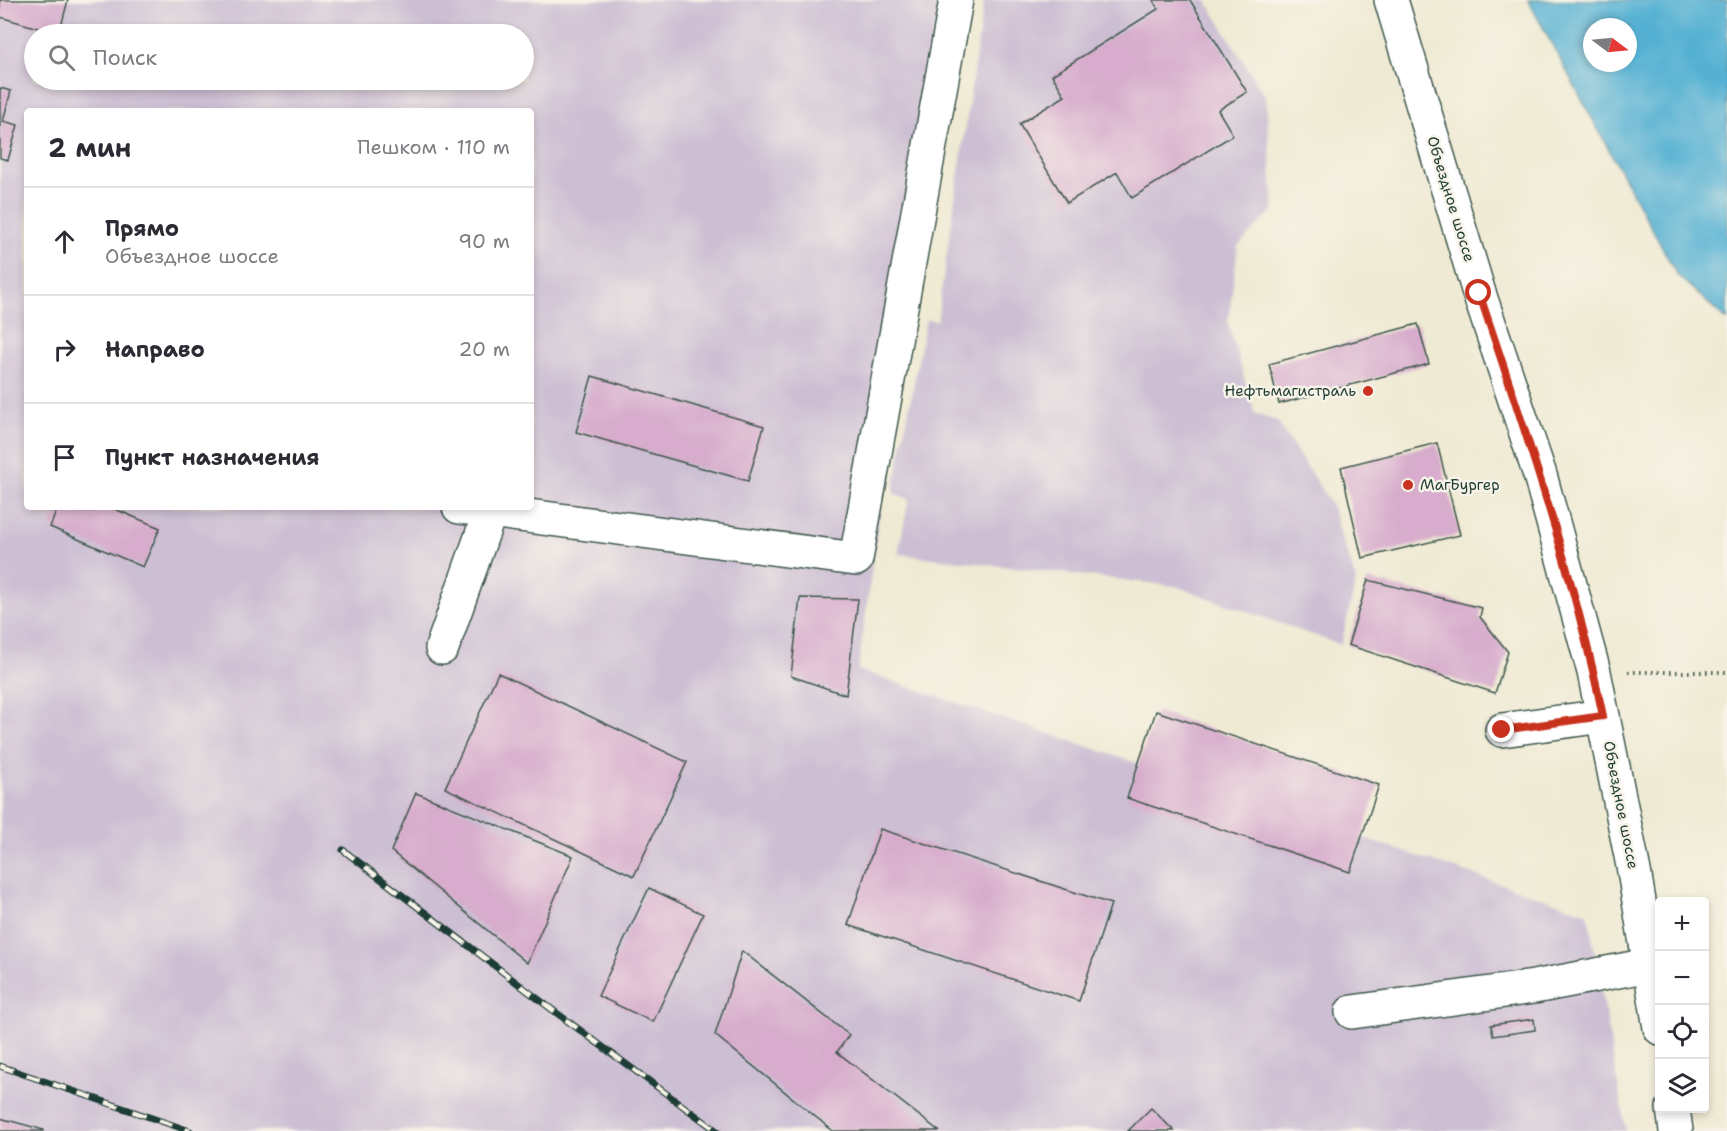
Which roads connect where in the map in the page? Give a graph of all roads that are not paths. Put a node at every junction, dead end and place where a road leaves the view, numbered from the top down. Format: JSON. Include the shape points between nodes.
{"nodes":[{"id":1,"x":956,"y":0,"type":"edge"},
{"id":2,"x":1391,"y":0,"type":"edge"},
{"id":3,"x":475,"y":510,"type":"edge"},
{"id":4,"x":442,"y":648,"type":"dead end"},
{"id":5,"x":1603,"y":716,"type":"junction"},
{"id":6,"x":1502,"y":730,"type":"dead end"},
{"id":7,"x":1649,"y":965,"type":"junction"},
{"id":8,"x":1655,"y":1005,"type":"edge"},
{"id":9,"x":1352,"y":1012,"type":"dead end"},
{"id":10,"x":1673,"y":1113,"type":"edge"},
{"id":11,"x":1676,"y":1131,"type":"edge"}],
"edges":[{"from":1,"to":3,"type":"main road","via":[[856,559]]},
{"from":2,"to":5,"type":"main road","name":"Объездное шоссе","via":[[1479,293],[1540,476]]},
{"from":3,"to":4,"type":"main road"},
{"from":5,"to":6,"type":"main road"},
{"from":5,"to":7,"type":"main road","name":"Объездное шоссе"},
{"from":7,"to":8,"type":"main road","name":"Объездное шоссе"},
{"from":7,"to":9,"type":"main road","via":[[1534,987]]},
{"from":10,"to":11,"type":"main road"}]}
